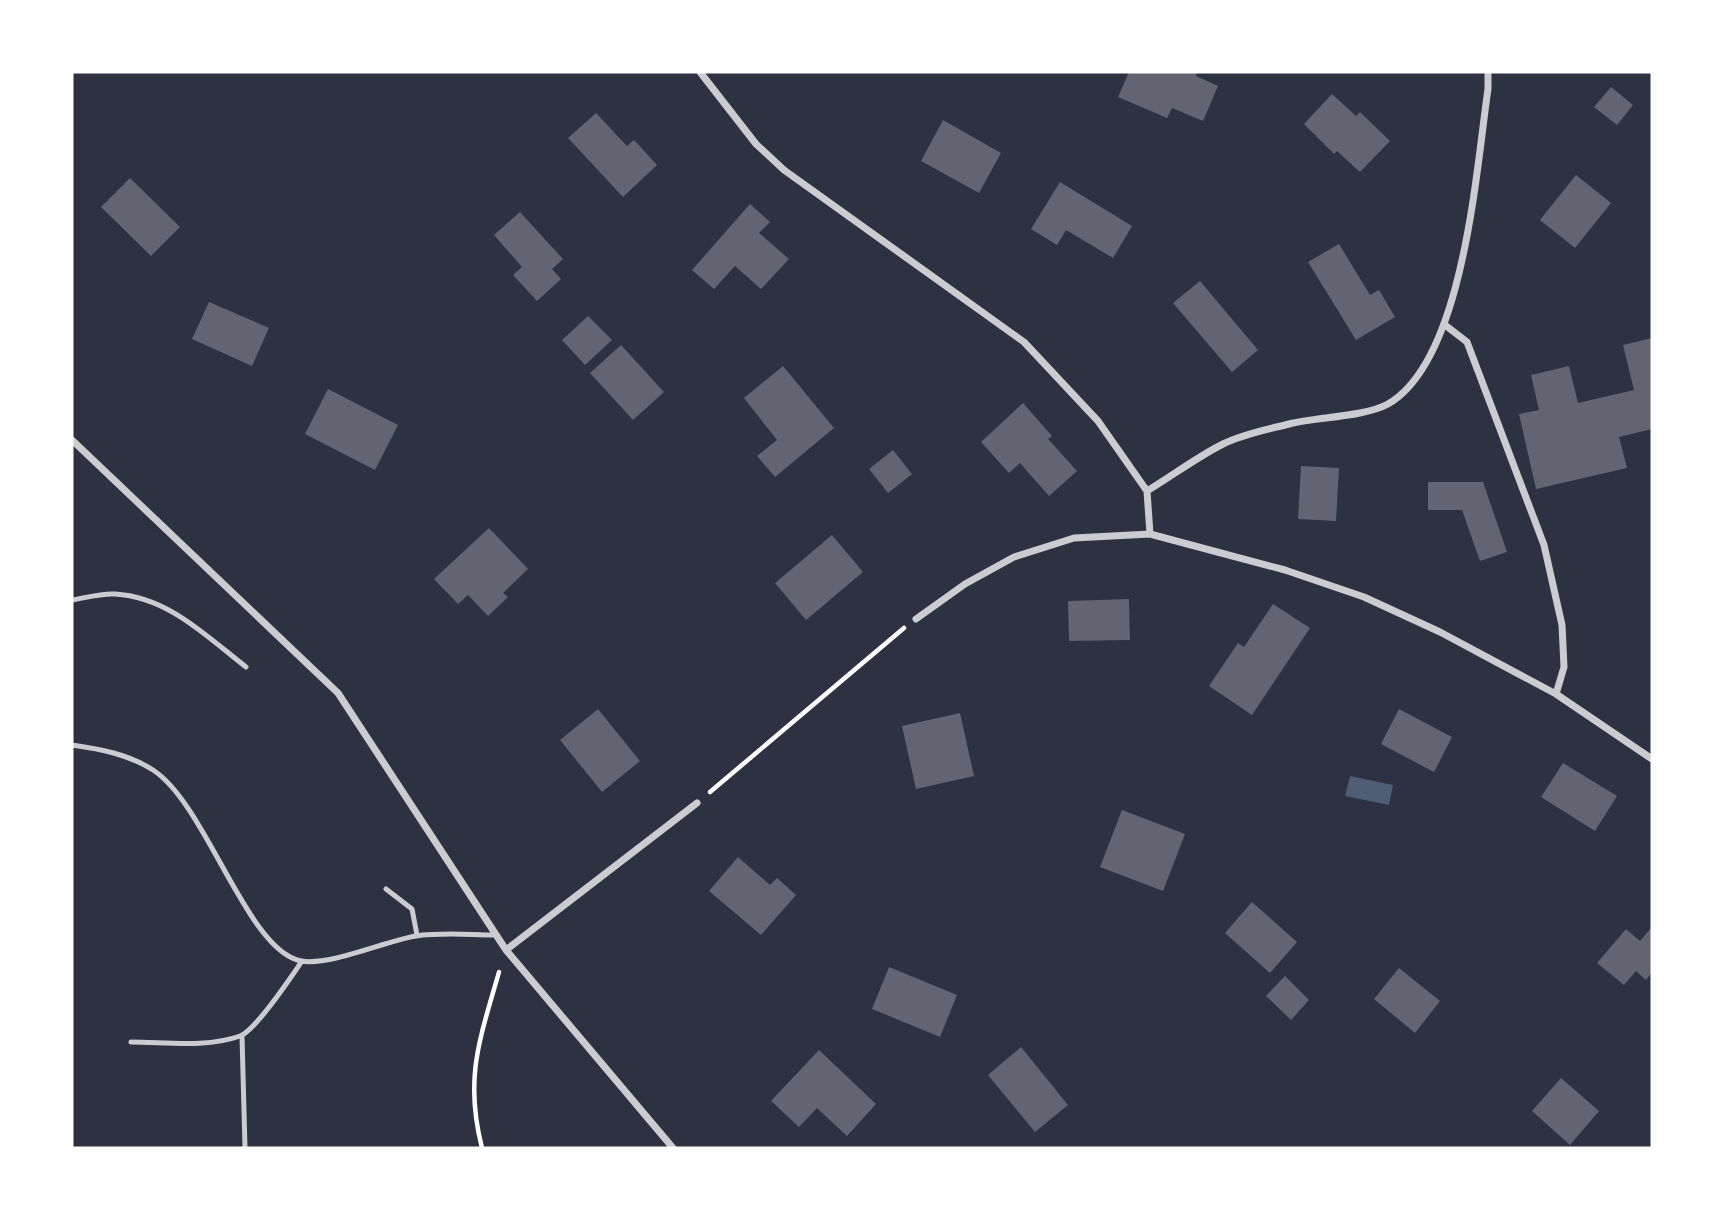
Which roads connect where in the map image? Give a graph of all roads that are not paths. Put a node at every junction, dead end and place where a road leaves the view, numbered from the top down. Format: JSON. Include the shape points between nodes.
{"nodes":[{"id":1,"x":700,"y":72,"type":"edge"},
{"id":2,"x":1488,"y":72,"type":"edge"},
{"id":3,"x":1445,"y":325,"type":"junction"},
{"id":4,"x":72,"y":440,"type":"edge"},
{"id":5,"x":1147,"y":491,"type":"junction"},
{"id":6,"x":1150,"y":534,"type":"junction"},
{"id":7,"x":72,"y":600,"type":"edge"},
{"id":8,"x":916,"y":619,"type":"road end"},
{"id":9,"x":246,"y":667,"type":"dead end"},
{"id":10,"x":1556,"y":694,"type":"junction"},
{"id":11,"x":72,"y":745,"type":"edge"},
{"id":12,"x":1652,"y":759,"type":"edge"},
{"id":13,"x":697,"y":803,"type":"road end"},
{"id":14,"x":386,"y":889,"type":"dead end"},
{"id":15,"x":417,"y":935,"type":"junction"},
{"id":16,"x":496,"y":935,"type":"junction"},
{"id":17,"x":506,"y":950,"type":"junction"},
{"id":18,"x":302,"y":961,"type":"junction"},
{"id":19,"x":242,"y":1035,"type":"junction"},
{"id":20,"x":131,"y":1042,"type":"dead end"},
{"id":21,"x":245,"y":1148,"type":"edge"},
{"id":22,"x":673,"y":1148,"type":"edge"}],
"edges":[{"from":1,"to":5,"type":"street","via":[[756,145],[784,170],[1024,342],[1098,421]]},
{"from":2,"to":3,"type":"street","via":[[1470,206]]},
{"from":3,"to":5,"type":"street","via":[[1411,387],[1386,405],[1225,443]]},
{"from":3,"to":10,"type":"street","via":[[1466,342],[1544,545],[1562,625],[1564,667]]},
{"from":4,"to":16,"type":"street","via":[[338,694]]},
{"from":5,"to":6,"type":"street"},
{"from":6,"to":8,"type":"street","via":[[1074,538],[1014,557]]},
{"from":6,"to":10,"type":"street","via":[[1285,570],[1364,597]]},
{"from":7,"to":9,"type":"lane","via":[[112,593],[170,608]]},
{"from":10,"to":12,"type":"street"},
{"from":11,"to":18,"type":"lane","via":[[114,752],[154,770],[179,796],[260,928],[278,949]]},
{"from":13,"to":17,"type":"street"},
{"from":14,"to":15,"type":"lane","via":[[412,909]]},
{"from":15,"to":16,"type":"lane"},
{"from":15,"to":18,"type":"lane","via":[[333,958]]},
{"from":16,"to":17,"type":"street"},
{"from":17,"to":22,"type":"street"},
{"from":18,"to":19,"type":"lane"},
{"from":19,"to":20,"type":"lane","via":[[205,1042]]},
{"from":19,"to":21,"type":"lane"}]}
